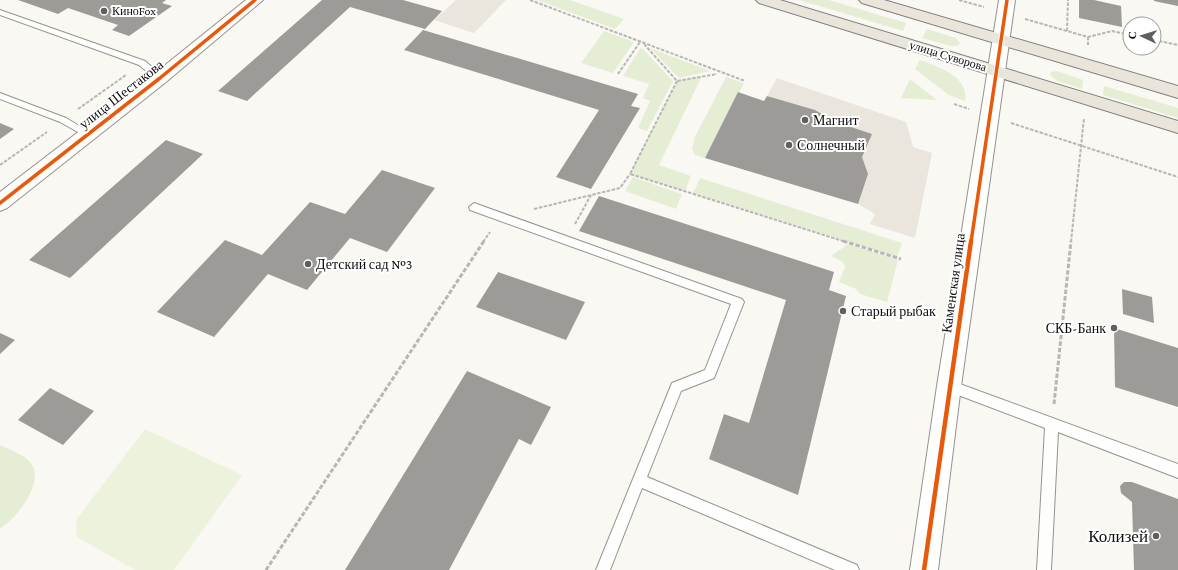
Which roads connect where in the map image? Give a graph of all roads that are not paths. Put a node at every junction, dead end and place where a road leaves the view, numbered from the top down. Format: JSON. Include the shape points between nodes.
{"nodes":[{"id":1,"x":255,"y":0,"type":"edge"},
{"id":2,"x":764,"y":0,"type":"edge"},
{"id":3,"x":867,"y":0,"type":"edge"},
{"id":4,"x":1007,"y":0,"type":"edge"},
{"id":5,"x":0,"y":12,"type":"edge"},
{"id":6,"x":1001,"y":39,"type":"junction"},
{"id":7,"x":996,"y":71,"type":"junction"},
{"id":8,"x":160,"y":78,"type":"junction"},
{"id":9,"x":1178,"y":92,"type":"edge"},
{"id":10,"x":0,"y":96,"type":"edge"},
{"id":11,"x":1178,"y":127,"type":"edge"},
{"id":12,"x":88,"y":134,"type":"junction"},
{"id":13,"x":0,"y":203,"type":"edge"},
{"id":14,"x":474,"y":208,"type":"dead end"},
{"id":15,"x":949,"y":386,"type":"junction"},
{"id":16,"x":1052,"y":424,"type":"junction"},
{"id":17,"x":1178,"y":471,"type":"edge"},
{"id":18,"x":639,"y":480,"type":"junction"},
{"id":19,"x":603,"y":570,"type":"edge"},
{"id":20,"x":852,"y":570,"type":"edge"},
{"id":21,"x":924,"y":570,"type":"edge"},
{"id":22,"x":1044,"y":570,"type":"edge"}],
"edges":[{"from":1,"to":8,"type":"street","name":"улица Шестакова"},
{"from":2,"to":7,"type":"main road","name":"улица Суворова"},
{"from":3,"to":6,"type":"main road"},
{"from":4,"to":6,"type":"street","name":"Каменская улица"},
{"from":5,"to":8,"type":"lane","via":[[142,63]]},
{"from":6,"to":7,"type":"street","name":"Каменская улица"},
{"from":6,"to":9,"type":"main road"},
{"from":7,"to":11,"type":"main road","name":"улица Суворова"},
{"from":7,"to":15,"type":"street","name":"Каменская улица"},
{"from":8,"to":12,"type":"street","name":"улица Шестакова"},
{"from":10,"to":12,"type":"lane","via":[[63,120]]},
{"from":12,"to":13,"type":"street","name":"улица Шестакова"},
{"from":14,"to":18,"type":"lane","via":[[738,302],[710,374],[676,387]]},
{"from":15,"to":16,"type":"lane"},
{"from":15,"to":21,"type":"street","name":"Каменская улица"},
{"from":16,"to":17,"type":"lane"},
{"from":16,"to":22,"type":"lane"},
{"from":18,"to":19,"type":"lane"},
{"from":18,"to":20,"type":"lane"}]}
